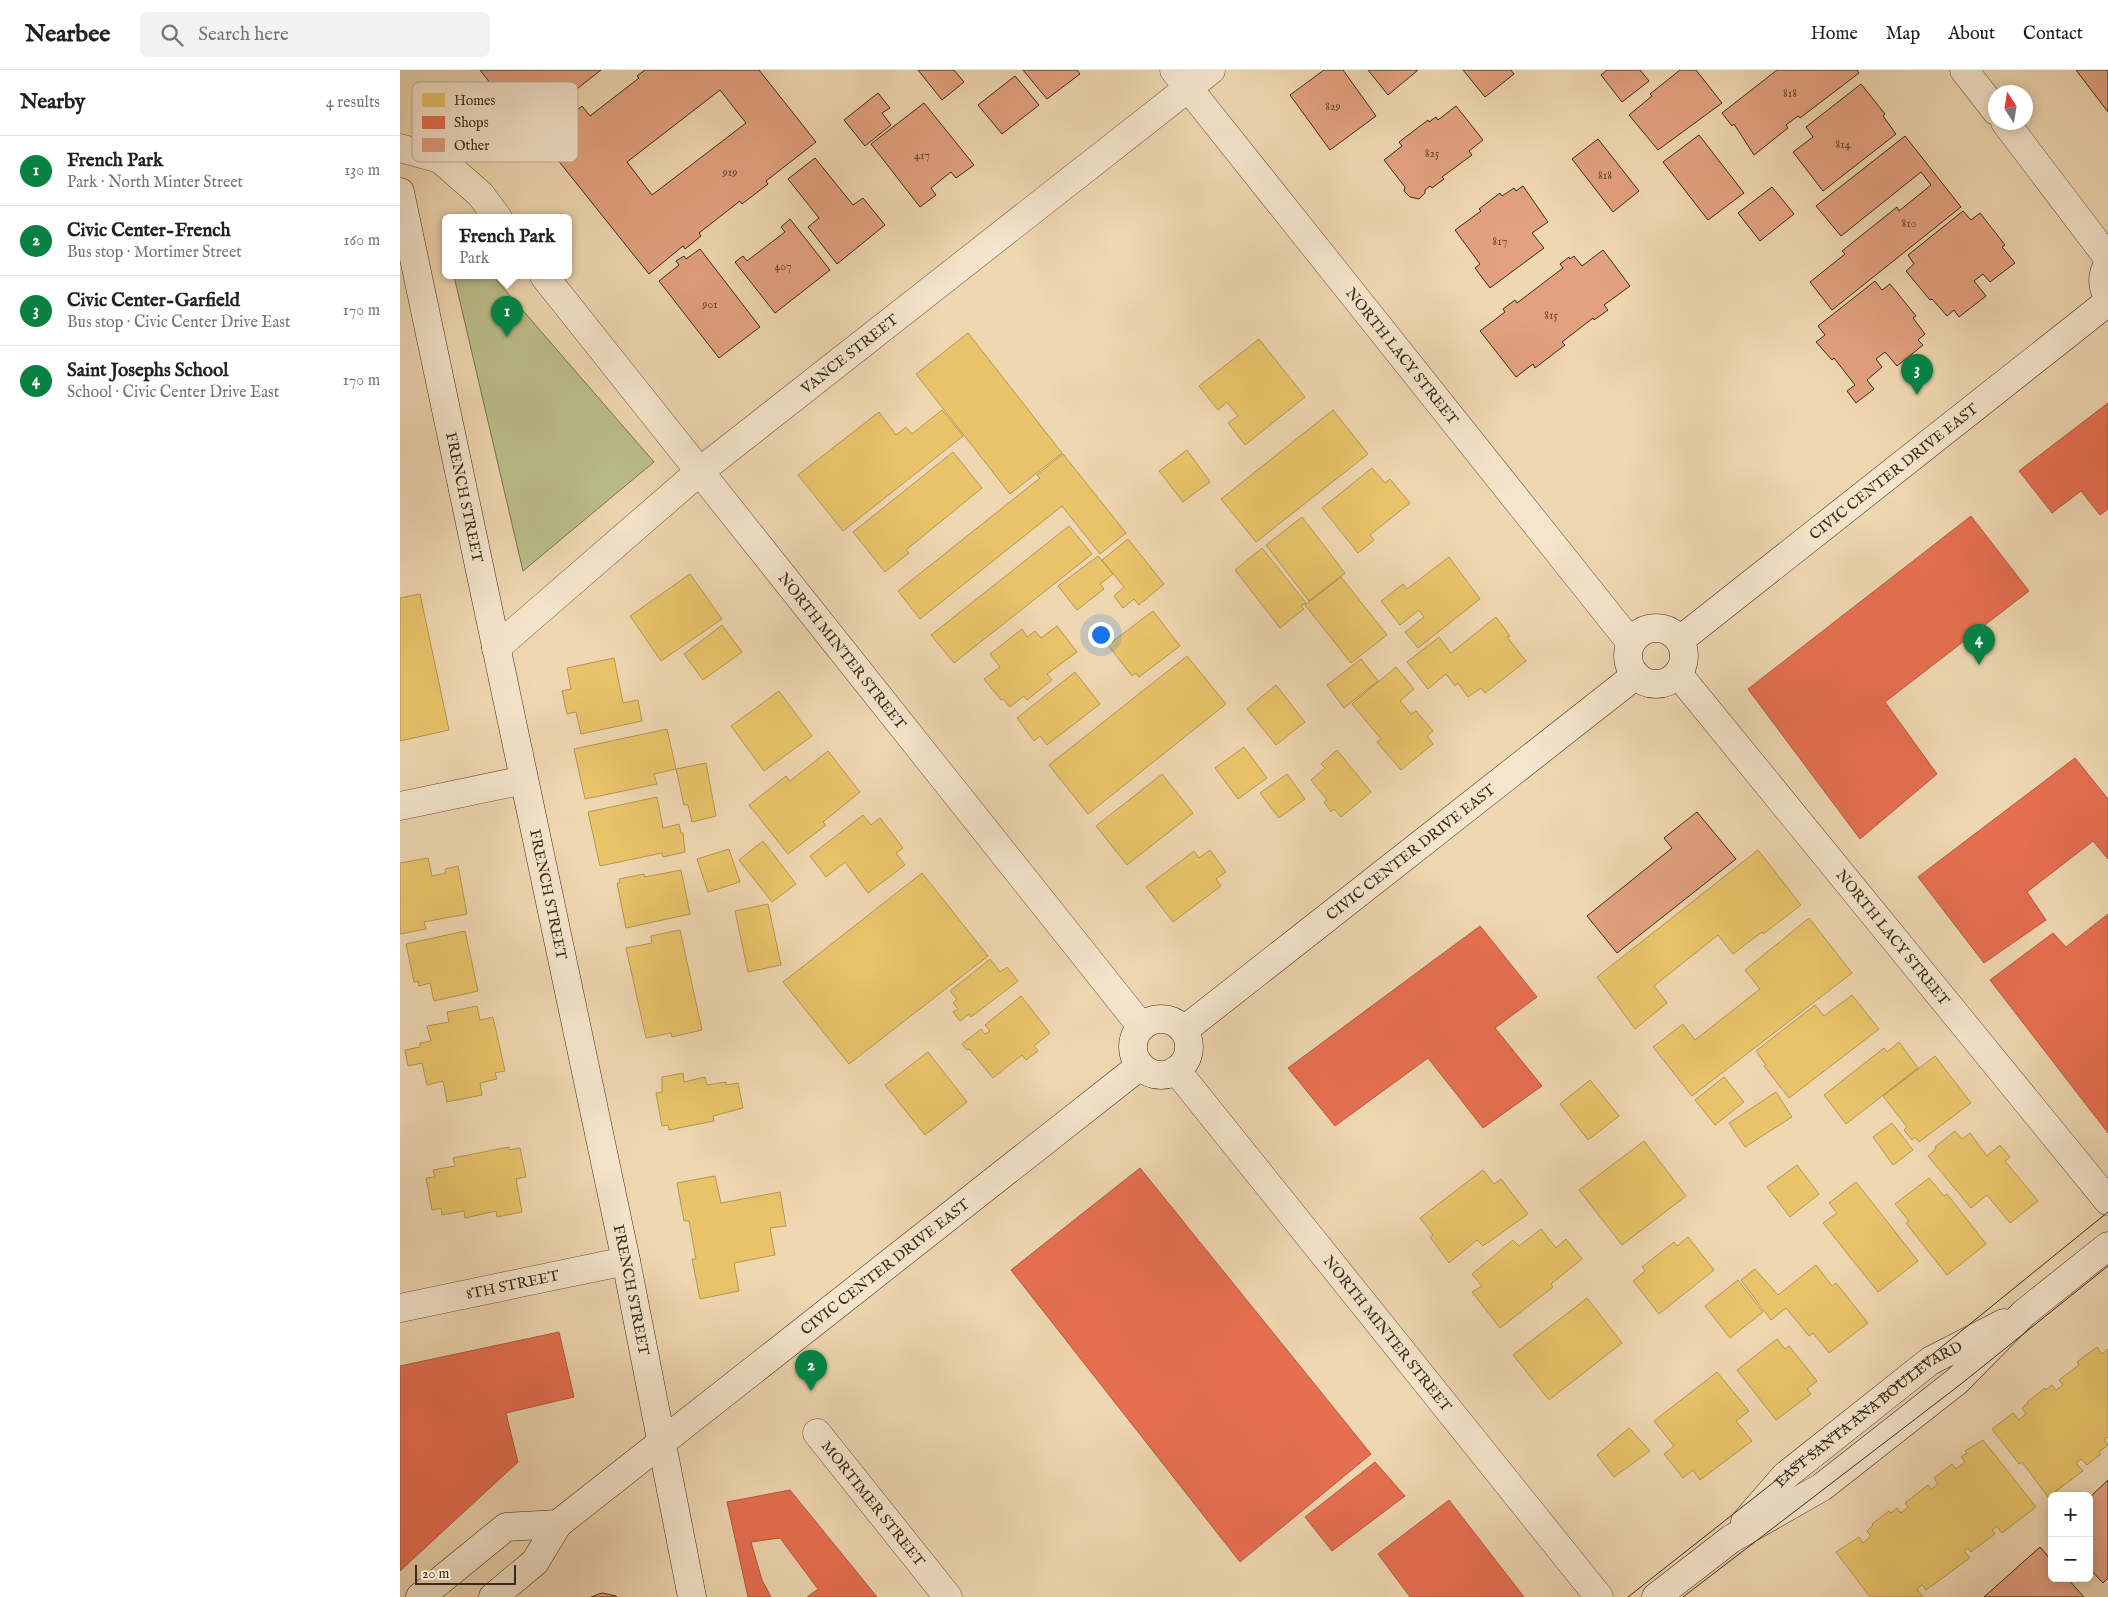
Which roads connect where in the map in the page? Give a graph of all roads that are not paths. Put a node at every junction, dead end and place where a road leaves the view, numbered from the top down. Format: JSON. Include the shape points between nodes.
{"nodes":[{"id":1,"x":1211,"y":70,"type":"edge"},
{"id":2,"x":1964,"y":70,"type":"edge"},
{"id":3,"x":1181,"y":79,"type":"edge"},
{"id":4,"x":1988,"y":101,"type":"edge"},
{"id":5,"x":2010,"y":130,"type":"edge"},
{"id":6,"x":443,"y":162,"type":"edge"},
{"id":7,"x":400,"y":192,"type":"edge"},
{"id":8,"x":495,"y":214,"type":"edge"},
{"id":9,"x":2108,"y":258,"type":"edge"},
{"id":10,"x":2108,"y":265,"type":"edge"},
{"id":11,"x":546,"y":279,"type":"edge"},
{"id":12,"x":2108,"y":297,"type":"edge"},
{"id":13,"x":2108,"y":302,"type":"edge"},
{"id":14,"x":699,"y":472,"type":"junction"},
{"id":15,"x":1680,"y":640,"type":"junction"},
{"id":16,"x":1631,"y":643,"type":"junction"},
{"id":17,"x":496,"y":648,"type":"junction"},
{"id":18,"x":1678,"y":674,"type":"junction"},
{"id":19,"x":1636,"y":675,"type":"junction"},
{"id":20,"x":524,"y":780,"type":"junction"},
{"id":21,"x":400,"y":806,"type":"edge"},
{"id":22,"x":1141,"y":1026,"type":"junction"},
{"id":23,"x":1184,"y":1030,"type":"junction"},
{"id":24,"x":1140,"y":1066,"type":"junction"},
{"id":25,"x":1176,"y":1070,"type":"junction"},
{"id":26,"x":2108,"y":1201,"type":"edge"},
{"id":27,"x":2108,"y":1246,"type":"edge"},
{"id":28,"x":626,"y":1261,"type":"junction"},
{"id":29,"x":400,"y":1308,"type":"edge"},
{"id":30,"x":817,"y":1434,"type":"dead end"},
{"id":31,"x":660,"y":1443,"type":"junction"},
{"id":32,"x":558,"y":1524,"type":"junction"},
{"id":33,"x":420,"y":1597,"type":"edge"},
{"id":34,"x":493,"y":1597,"type":"edge"},
{"id":35,"x":692,"y":1597,"type":"edge"},
{"id":36,"x":948,"y":1597,"type":"edge"},
{"id":37,"x":1599,"y":1597,"type":"edge"},
{"id":38,"x":1656,"y":1597,"type":"edge"}],
"edges":[{"from":1,"to":3,"type":"street","name":"VANCE STREET"},
{"from":2,"to":4,"type":"street"},
{"from":3,"to":14,"type":"street","name":"VANCE STREET","via":[[941,284]]},
{"from":3,"to":16,"type":"street","name":"NORTH LACY STREET"},
{"from":5,"to":9,"type":"street"},
{"from":6,"to":8,"type":"street","via":[[480,194]]},
{"from":7,"to":17,"type":"street","name":"FRENCH STREET"},
{"from":10,"to":12,"type":"street","via":[[2102,280]]},
{"from":11,"to":14,"type":"street","name":"NORTH MINTER STREET"},
{"from":13,"to":15,"type":"street","name":"CIVIC CENTER DRIVE EAST"},
{"from":14,"to":17,"type":"street","name":"VANCE STREET"},
{"from":14,"to":22,"type":"street","name":"NORTH MINTER STREET"},
{"from":15,"to":16,"type":"street","via":[[1671,632],[1648,628]]},
{"from":15,"to":18,"type":"street","via":[[1684,651]]},
{"from":16,"to":19,"type":"street","via":[[1629,665]]},
{"from":17,"to":20,"type":"street","name":"FRENCH STREET"},
{"from":18,"to":19,"type":"street","via":[[1671,680],[1652,683]]},
{"from":18,"to":26,"type":"street","name":"NORTH LACY STREET"},
{"from":19,"to":23,"type":"street","name":"CIVIC CENTER DRIVE EAST"},
{"from":20,"to":21,"type":"street"},
{"from":20,"to":28,"type":"street","name":"FRENCH STREET"},
{"from":22,"to":23,"type":"street","via":[[1152,1020],[1164,1019]]},
{"from":22,"to":24,"type":"street","via":[[1133,1046],[1134,1057]]},
{"from":23,"to":25,"type":"street","via":[[1188,1052],[1184,1063]]},
{"from":24,"to":25,"type":"street","via":[[1157,1075]]},
{"from":24,"to":31,"type":"street","name":"CIVIC CENTER DRIVE EAST"},
{"from":25,"to":37,"type":"street","name":"NORTH MINTER STREET"},
{"from":27,"to":38,"type":"street","name":"EAST SANTA ANA BOULEVARD","via":[[2024,1314],[1930,1361],[1785,1476],[1731,1538]]},
{"from":28,"to":29,"type":"street","name":"8TH STREET"},
{"from":28,"to":31,"type":"street","name":"FRENCH STREET"},
{"from":30,"to":36,"type":"street","name":"MORTIMER STREET"},
{"from":31,"to":32,"type":"street","name":"CIVIC CENTER DRIVE EAST"},
{"from":31,"to":35,"type":"street","name":"FRENCH STREET"},
{"from":32,"to":33,"type":"street","via":[[506,1527]]},
{"from":32,"to":34,"type":"street","name":"CIVIC CENTER DRIVE EAST","via":[[535,1562]]}]}
